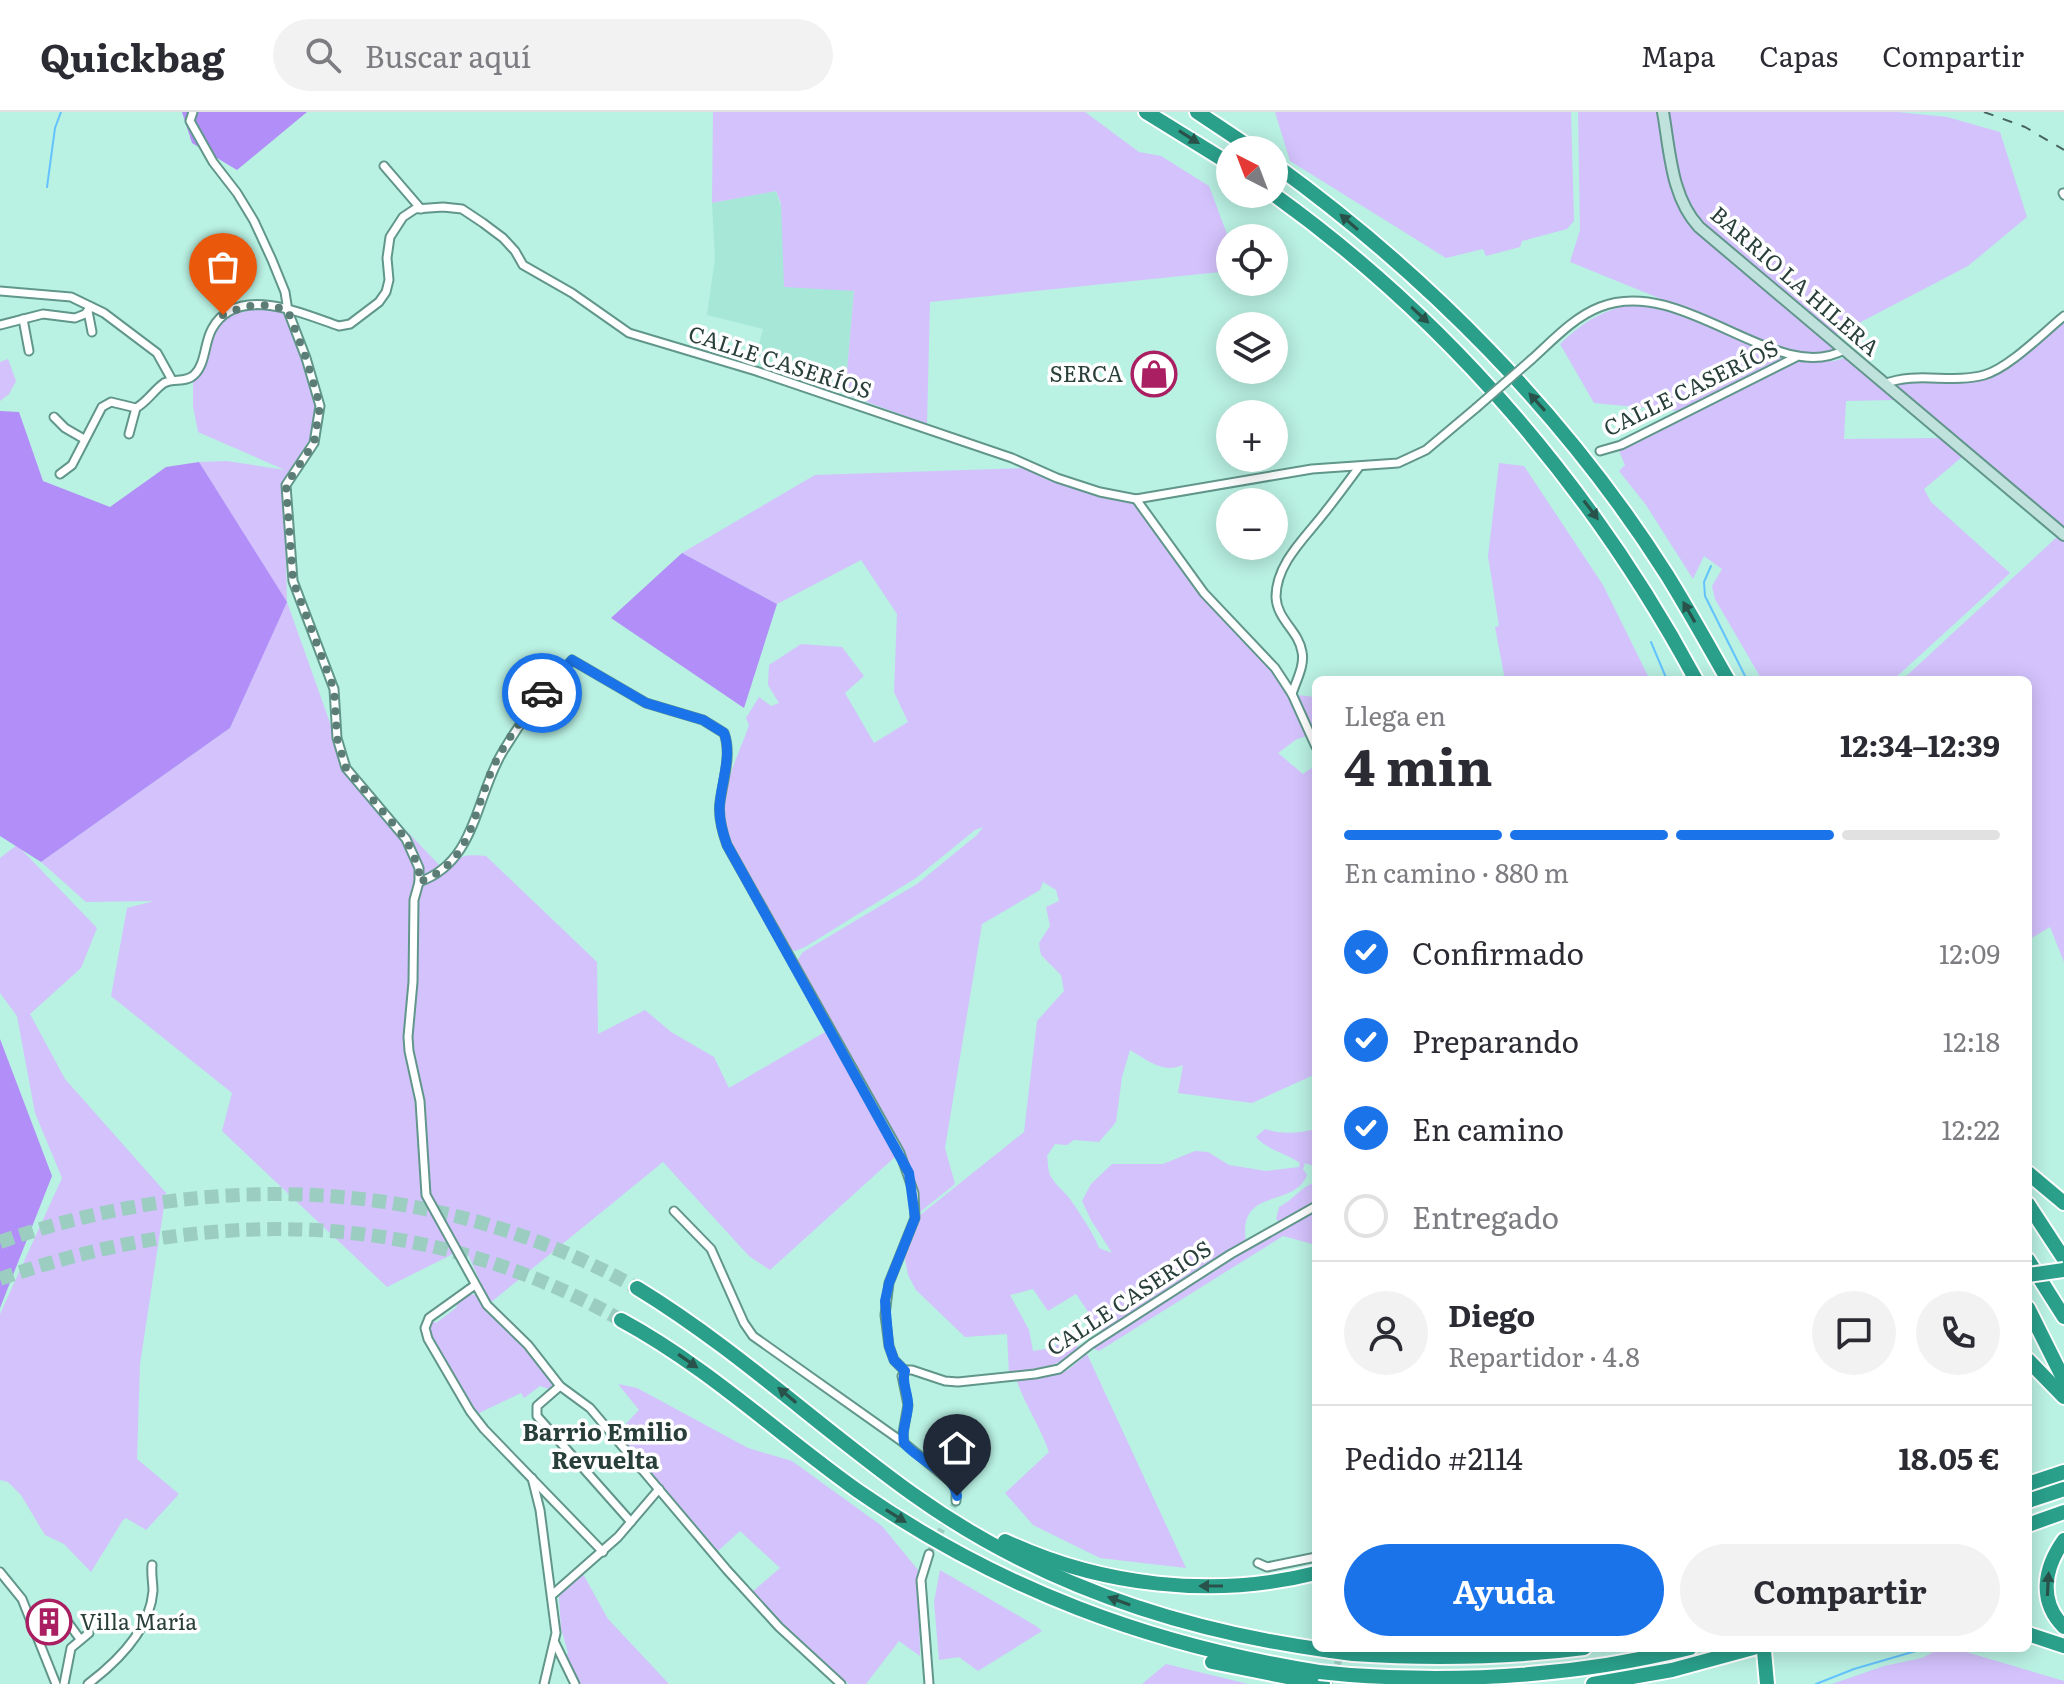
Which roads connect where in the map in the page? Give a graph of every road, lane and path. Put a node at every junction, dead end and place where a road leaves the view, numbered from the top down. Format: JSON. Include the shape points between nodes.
{"nodes":[{"id":1,"x":193,"y":112,"type":"edge"},
{"id":2,"x":1146,"y":112,"type":"edge"},
{"id":3,"x":1197,"y":112,"type":"edge"},
{"id":4,"x":1663,"y":112,"type":"edge"},
{"id":5,"x":1233,"y":136,"type":"edge"},
{"id":6,"x":1216,"y":155,"type":"edge"},
{"id":7,"x":384,"y":166,"type":"dead end"},
{"id":8,"x":1288,"y":174,"type":"edge"},
{"id":9,"x":1288,"y":206,"type":"edge"},
{"id":10,"x":421,"y":209,"type":"junction"},
{"id":11,"x":0,"y":291,"type":"edge"},
{"id":12,"x":90,"y":309,"type":"junction"},
{"id":13,"x":288,"y":311,"type":"junction"},
{"id":14,"x":2064,"y":316,"type":"edge"},
{"id":15,"x":23,"y":319,"type":"junction"},
{"id":16,"x":0,"y":325,"type":"edge"},
{"id":17,"x":92,"y":332,"type":"dead end"},
{"id":18,"x":1844,"y":350,"type":"junction"},
{"id":19,"x":29,"y":351,"type":"dead end"},
{"id":20,"x":1798,"y":357,"type":"junction"},
{"id":21,"x":172,"y":380,"type":"junction"},
{"id":22,"x":1884,"y":384,"type":"junction"},
{"id":23,"x":136,"y":408,"type":"junction"},
{"id":24,"x":54,"y":417,"type":"dead end"},
{"id":25,"x":129,"y":434,"type":"dead end"},
{"id":26,"x":84,"y":439,"type":"junction"},
{"id":27,"x":1600,"y":451,"type":"dead end"},
{"id":28,"x":1359,"y":467,"type":"junction"},
{"id":29,"x":60,"y":474,"type":"dead end"},
{"id":30,"x":1136,"y":499,"type":"junction"},
{"id":31,"x":2064,"y":535,"type":"edge"},
{"id":32,"x":1694,"y":676,"type":"edge"},
{"id":33,"x":1726,"y":676,"type":"edge"},
{"id":34,"x":1292,"y":694,"type":"junction"},
{"id":35,"x":1312,"y":738,"type":"edge"},
{"id":36,"x":419,"y":882,"type":"junction"},
{"id":37,"x":2032,"y":1176,"type":"edge"},
{"id":38,"x":2064,"y":1203,"type":"edge"},
{"id":39,"x":1312,"y":1208,"type":"edge"},
{"id":40,"x":2032,"y":1210,"type":"edge"},
{"id":41,"x":674,"y":1211,"type":"dead end"},
{"id":42,"x":2064,"y":1259,"type":"edge"},
{"id":43,"x":2032,"y":1266,"type":"edge"},
{"id":44,"x":2064,"y":1270,"type":"edge"},
{"id":45,"x":2032,"y":1274,"type":"edge"},
{"id":46,"x":475,"y":1285,"type":"junction"},
{"id":47,"x":637,"y":1288,"type":"tunnel mouth"},
{"id":48,"x":2032,"y":1316,"type":"edge"},
{"id":49,"x":2064,"y":1317,"type":"edge"},
{"id":50,"x":621,"y":1320,"type":"tunnel mouth"},
{"id":51,"x":2032,"y":1364,"type":"edge"},
{"id":52,"x":905,"y":1371,"type":"junction"},
{"id":53,"x":2064,"y":1380,"type":"edge"},
{"id":54,"x":560,"y":1386,"type":"junction"},
{"id":55,"x":2064,"y":1397,"type":"edge"},
{"id":56,"x":904,"y":1443,"type":"junction"},
{"id":57,"x":848,"y":1444,"type":"junction"},
{"id":58,"x":2064,"y":1470,"type":"edge"},
{"id":59,"x":532,"y":1478,"type":"junction"},
{"id":60,"x":2032,"y":1481,"type":"edge"},
{"id":61,"x":659,"y":1489,"type":"junction"},
{"id":62,"x":2064,"y":1489,"type":"edge"},
{"id":63,"x":2032,"y":1500,"type":"edge"},
{"id":64,"x":956,"y":1501,"type":"dead end"},
{"id":65,"x":2064,"y":1512,"type":"edge"},
{"id":66,"x":631,"y":1522,"type":"junction"},
{"id":67,"x":2032,"y":1524,"type":"edge"},
{"id":68,"x":2064,"y":1540,"type":"edge"},
{"id":69,"x":603,"y":1552,"type":"junction"},
{"id":70,"x":929,"y":1554,"type":"tunnel mouth"},
{"id":71,"x":1312,"y":1558,"type":"edge"},
{"id":72,"x":1258,"y":1563,"type":"dead end"},
{"id":73,"x":152,"y":1565,"type":"dead end"},
{"id":74,"x":0,"y":1572,"type":"edge"},
{"id":75,"x":1312,"y":1572,"type":"edge"},
{"id":76,"x":552,"y":1595,"type":"junction"},
{"id":77,"x":64,"y":1617,"type":"dead end"},
{"id":78,"x":2064,"y":1627,"type":"edge"},
{"id":79,"x":89,"y":1633,"type":"dead end"},
{"id":80,"x":2032,"y":1635,"type":"edge"},
{"id":81,"x":80,"y":1639,"type":"junction"},
{"id":82,"x":555,"y":1643,"type":"junction"},
{"id":83,"x":2064,"y":1646,"type":"edge"},
{"id":84,"x":1312,"y":1648,"type":"edge"},
{"id":85,"x":1338,"y":1652,"type":"edge"},
{"id":86,"x":1547,"y":1652,"type":"edge"},
{"id":87,"x":1671,"y":1652,"type":"edge"},
{"id":88,"x":1746,"y":1652,"type":"edge"},
{"id":89,"x":1759,"y":1652,"type":"edge"},
{"id":90,"x":1319,"y":1680,"type":"edge"},
{"id":91,"x":927,"y":1683,"type":"edge"},
{"id":92,"x":56,"y":1684,"type":"edge"},
{"id":93,"x":64,"y":1684,"type":"edge"},
{"id":94,"x":88,"y":1684,"type":"edge"},
{"id":95,"x":544,"y":1684,"type":"edge"},
{"id":96,"x":575,"y":1684,"type":"edge"},
{"id":97,"x":841,"y":1684,"type":"edge"},
{"id":98,"x":1593,"y":1684,"type":"edge"},
{"id":99,"x":1767,"y":1684,"type":"edge"}],
"edges":[{"from":1,"to":13,"type":"street","via":[[193,129],[254,221],[279,275]]},
{"from":2,"to":6,"type":"highway","one_way":true},
{"from":3,"to":5,"type":"highway"},
{"from":4,"to":18,"type":"street","name":"BARRIO LA HILERA","via":[[1676,185],[1690,218]]},
{"from":7,"to":10,"type":"street"},
{"from":33,"to":8,"type":"highway","one_way":true,"via":[[1643,540],[1542,407],[1393,260]]},
{"from":9,"to":32,"type":"highway","one_way":true,"via":[[1426,321],[1516,417],[1633,569]]},
{"from":10,"to":13,"type":"street","via":[[403,217],[394,229],[386,292],[360,317],[339,326]]},
{"from":10,"to":30,"type":"street","name":"CALLE CASERÍOS","via":[[462,209],[503,238],[523,265],[629,333],[756,371],[1057,478]]},
{"from":11,"to":12,"type":"street","via":[[71,297]]},
{"from":12,"to":15,"type":"street","via":[[75,318],[49,314]]},
{"from":12,"to":17,"type":"street"},
{"from":12,"to":21,"type":"street","via":[[116,319],[157,353]]},
{"from":13,"to":21,"type":"street","via":[[264,304],[223,315],[212,329],[199,369],[188,379]]},
{"from":13,"to":36,"type":"street","via":[[320,406],[314,443],[286,485],[293,581],[334,689],[337,738],[346,768],[406,839],[419,868]]},
{"from":14,"to":22,"type":"street","name":"BARRIO LA HILERA","via":[[1993,372]]},
{"from":15,"to":16,"type":"street"},
{"from":15,"to":19,"type":"street"},
{"from":18,"to":20,"type":"street","name":"CALLE CASERÍOS","via":[[1827,357]]},
{"from":18,"to":22,"type":"street","name":"BARRIO LA HILERA"},
{"from":20,"to":27,"type":"street","name":"CALLE CASERÍOS"},
{"from":20,"to":28,"type":"street","name":"CALLE CASERÍOS","bridge":true,"via":[[1664,304],[1616,302],[1589,311],[1418,455]]},
{"from":21,"to":23,"type":"street"},
{"from":22,"to":31,"type":"street","name":"BARRIO LA HILERA"},
{"from":23,"to":25,"type":"street"},
{"from":23,"to":26,"type":"street","via":[[106,404]]},
{"from":24,"to":26,"type":"street"},
{"from":26,"to":29,"type":"street","via":[[72,465]]},
{"from":28,"to":30,"type":"street","name":"CALLE CASERÍOS","via":[[1312,469]]},
{"from":28,"to":34,"type":"street","via":[[1280,577],[1278,607],[1303,655]]},
{"from":30,"to":34,"type":"street","via":[[1204,593],[1259,649]]},
{"from":34,"to":35,"type":"street"},
{"from":36,"to":46,"type":"street","via":[[408,1037],[420,1101],[426,1195]]},
{"from":36,"to":52,"type":"street","via":[[436,876],[458,854],[502,752],[572,660],[646,703],[703,720],[724,733],[727,750],[719,804],[727,845],[909,1173],[915,1218],[885,1301],[889,1346]]},
{"from":37,"to":38,"type":"highway"},
{"from":39,"to":52,"type":"street","name":"CALLE CASERIOS","via":[[1231,1254],[1059,1369],[958,1382]]},
{"from":40,"to":42,"type":"highway"},
{"from":41,"to":56,"type":"street","via":[[711,1249],[753,1336]]},
{"from":43,"to":49,"type":"highway"},
{"from":44,"to":45,"type":"highway","bridge":true},
{"from":46,"to":54,"type":"street"},
{"from":46,"to":59,"type":"street","via":[[429,1318],[428,1339],[470,1411]]},
{"from":57,"to":47,"type":"highway","one_way":true,"via":[[734,1353]]},
{"from":48,"to":53,"type":"highway"},
{"from":50,"to":90,"type":"highway","one_way":true,"via":[[709,1375],[875,1502],[977,1563],[1058,1601],[1157,1637]]},
{"from":51,"to":55,"type":"highway"},
{"from":52,"to":56,"type":"street"},
{"from":54,"to":61,"type":"street","via":[[590,1408]]},
{"from":54,"to":66,"type":"street","via":[[537,1406],[537,1416]]},
{"from":56,"to":64,"type":"street","via":[[948,1479],[956,1489]]},
{"from":75,"to":57,"type":"highway","one_way":true,"via":[[1233,1586],[1172,1585],[1058,1562],[958,1517]]},
{"from":84,"to":57,"type":"highway","one_way":true,"bridge":true,"via":[[1211,1629],[1069,1582],[953,1521]]},
{"from":58,"to":60,"type":"highway"},
{"from":59,"to":69,"type":"street"},
{"from":59,"to":76,"type":"street"},
{"from":61,"to":66,"type":"street"},
{"from":61,"to":97,"type":"street","via":[[779,1627]]},
{"from":62,"to":63,"type":"highway"},
{"from":65,"to":67,"type":"highway"},
{"from":66,"to":69,"type":"street"},
{"from":78,"to":68,"type":"highway","one_way":true,"via":[[2046,1590],[2051,1562]]},
{"from":69,"to":76,"type":"street"},
{"from":70,"to":91,"type":"street","via":[[921,1580]]},
{"from":71,"to":72,"type":"street","via":[[1267,1567]]},
{"from":73,"to":94,"type":"street","via":[[153,1593],[140,1626],[121,1657]]},
{"from":74,"to":92,"type":"street","via":[[22,1599]]},
{"from":76,"to":82,"type":"street"},
{"from":77,"to":81,"type":"street"},
{"from":79,"to":81,"type":"street"},
{"from":80,"to":83,"type":"highway"},
{"from":81,"to":93,"type":"street","via":[[71,1648]]},
{"from":82,"to":95,"type":"street"},
{"from":82,"to":96,"type":"street"},
{"from":86,"to":85,"type":"highway","one_way":true,"bridge":true,"via":[[1446,1658]]},
{"from":87,"to":90,"type":"highway","bridge":true,"via":[[1539,1675],[1430,1680],[1350,1675]]},
{"from":88,"to":98,"type":"highway"},
{"from":89,"to":99,"type":"highway"}]}
